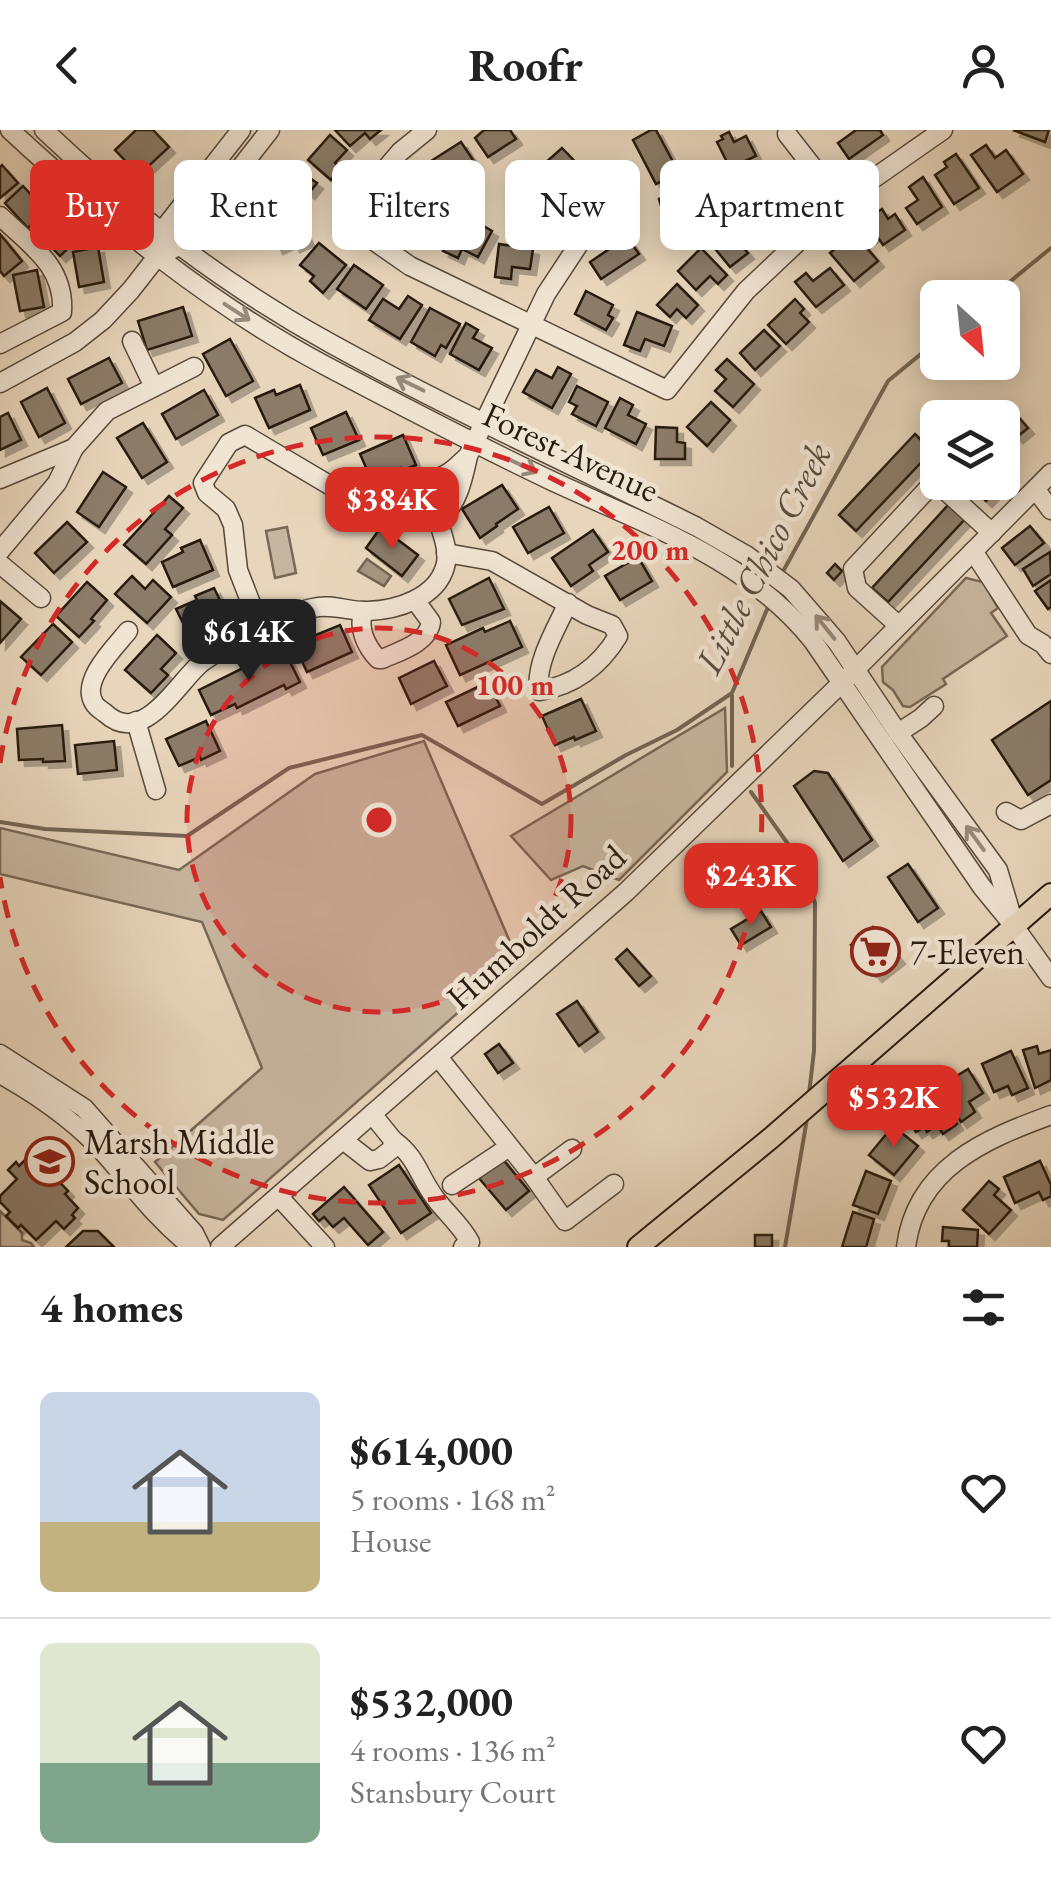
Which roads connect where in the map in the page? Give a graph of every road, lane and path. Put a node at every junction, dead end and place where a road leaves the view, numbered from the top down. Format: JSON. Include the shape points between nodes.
{"nodes":[{"id":1,"x":10,"y":130,"type":"edge"},
{"id":2,"x":44,"y":130,"type":"edge"},
{"id":3,"x":241,"y":130,"type":"edge"},
{"id":4,"x":270,"y":130,"type":"edge"},
{"id":5,"x":427,"y":130,"type":"edge"},
{"id":6,"x":943,"y":130,"type":"edge"},
{"id":7,"x":787,"y":134,"type":"dead end"},
{"id":8,"x":246,"y":160,"type":"edge"},
{"id":9,"x":807,"y":160,"type":"edge"},
{"id":10,"x":879,"y":175,"type":"edge"},
{"id":11,"x":0,"y":216,"type":"edge"},
{"id":12,"x":162,"y":231,"type":"junction"},
{"id":13,"x":174,"y":240,"type":"edge"},
{"id":14,"x":174,"y":248,"type":"edge"},
{"id":15,"x":188,"y":250,"type":"edge"},
{"id":16,"x":575,"y":250,"type":"edge"},
{"id":17,"x":789,"y":250,"type":"edge"},
{"id":18,"x":156,"y":258,"type":"junction"},
{"id":19,"x":532,"y":324,"type":"junction"},
{"id":20,"x":23,"y":334,"type":"junction"},
{"id":21,"x":132,"y":341,"type":"dead end"},
{"id":22,"x":2,"y":344,"type":"edge"},
{"id":23,"x":28,"y":367,"type":"junction"},
{"id":24,"x":194,"y":367,"type":"dead end"},
{"id":25,"x":0,"y":383,"type":"edge"},
{"id":26,"x":154,"y":387,"type":"junction"},
{"id":27,"x":485,"y":422,"type":"junction"},
{"id":28,"x":74,"y":448,"type":"junction"},
{"id":29,"x":472,"y":449,"type":"junction"},
{"id":30,"x":1051,"y":473,"type":"edge"},
{"id":31,"x":0,"y":479,"type":"edge"},
{"id":32,"x":1036,"y":490,"type":"junction"},
{"id":33,"x":411,"y":504,"type":"junction"},
{"id":34,"x":1051,"y":510,"type":"edge"},
{"id":35,"x":438,"y":520,"type":"junction"},
{"id":36,"x":992,"y":533,"type":"junction"},
{"id":37,"x":0,"y":551,"type":"edge"},
{"id":38,"x":974,"y":551,"type":"junction"},
{"id":39,"x":446,"y":554,"type":"junction"},
{"id":40,"x":0,"y":564,"type":"edge"},
{"id":41,"x":743,"y":564,"type":"junction"},
{"id":42,"x":40,"y":598,"type":"dead end"},
{"id":43,"x":415,"y":600,"type":"junction"},
{"id":44,"x":568,"y":603,"type":"junction"},
{"id":45,"x":364,"y":612,"type":"junction"},
{"id":46,"x":898,"y":625,"type":"junction"},
{"id":47,"x":261,"y":629,"type":"junction"},
{"id":48,"x":128,"y":631,"type":"dead end"},
{"id":49,"x":1051,"y":654,"type":"edge"},
{"id":50,"x":856,"y":669,"type":"junction"},
{"id":51,"x":841,"y":682,"type":"junction"},
{"id":52,"x":934,"y":706,"type":"dead end"},
{"id":53,"x":136,"y":721,"type":"junction"},
{"id":54,"x":898,"y":732,"type":"junction"},
{"id":55,"x":156,"y":790,"type":"dead end"},
{"id":56,"x":1051,"y":804,"type":"edge"},
{"id":57,"x":1006,"y":812,"type":"dead end"},
{"id":58,"x":1051,"y":894,"type":"edge"},
{"id":59,"x":1014,"y":926,"type":"junction"},
{"id":60,"x":1051,"y":978,"type":"edge"},
{"id":61,"x":0,"y":1054,"type":"edge"},
{"id":62,"x":438,"y":1057,"type":"junction"},
{"id":63,"x":0,"y":1074,"type":"edge"},
{"id":64,"x":372,"y":1114,"type":"junction"},
{"id":65,"x":1051,"y":1116,"type":"edge"},
{"id":66,"x":344,"y":1140,"type":"junction"},
{"id":67,"x":394,"y":1140,"type":"junction"},
{"id":68,"x":509,"y":1147,"type":"junction"},
{"id":69,"x":572,"y":1149,"type":"dead end"},
{"id":70,"x":534,"y":1176,"type":"junction"},
{"id":71,"x":452,"y":1184,"type":"dead end"},
{"id":72,"x":614,"y":1184,"type":"dead end"},
{"id":73,"x":280,"y":1197,"type":"junction"},
{"id":74,"x":192,"y":1247,"type":"edge"},
{"id":75,"x":201,"y":1247,"type":"edge"},
{"id":76,"x":220,"y":1247,"type":"edge"},
{"id":77,"x":324,"y":1247,"type":"edge"},
{"id":78,"x":463,"y":1247,"type":"edge"},
{"id":79,"x":638,"y":1247,"type":"edge"},
{"id":80,"x":906,"y":1247,"type":"edge"}],
"edges":[{"from":1,"to":18,"type":"street","name":"Forest Avenue"},
{"from":2,"to":12,"type":"street","name":"Forest Avenue"},
{"from":3,"to":12,"type":"street"},
{"from":4,"to":8,"type":"street"},
{"from":5,"to":19,"type":"street","via":[[346,216],[410,266]]},
{"from":6,"to":10,"type":"street"},
{"from":7,"to":9,"type":"street"},
{"from":11,"to":20,"type":"street","via":[[51,264],[63,296],[62,312]]},
{"from":12,"to":13,"type":"street","name":"Forest Avenue"},
{"from":12,"to":18,"type":"street"},
{"from":14,"to":18,"type":"street"},
{"from":27,"to":15,"type":"street","name":"Forest Avenue","one_way":true,"via":[[327,342]]},
{"from":16,"to":19,"type":"street"},
{"from":17,"to":19,"type":"street","via":[[746,291],[667,390]]},
{"from":18,"to":23,"type":"street","via":[[103,320]]},
{"from":18,"to":29,"type":"street","name":"Forest Avenue","one_way":true,"via":[[290,346]]},
{"from":19,"to":27,"type":"street"},
{"from":20,"to":22,"type":"street"},
{"from":20,"to":23,"type":"street"},
{"from":21,"to":26,"type":"street"},
{"from":22,"to":23,"type":"street"},
{"from":23,"to":25,"type":"street"},
{"from":24,"to":26,"type":"street"},
{"from":26,"to":28,"type":"street","via":[[107,411]]},
{"from":27,"to":29,"type":"street"},
{"from":27,"to":41,"type":"street","name":"Forest Avenue","via":[[697,527]]},
{"from":28,"to":31,"type":"street"},
{"from":28,"to":37,"type":"street","via":[[57,483]]},
{"from":29,"to":33,"type":"street","via":[[450,473],[414,490]]},
{"from":29,"to":35,"type":"street","via":[[462,484]]},
{"from":29,"to":41,"type":"street","name":"Forest Avenue","one_way":true},
{"from":30,"to":32,"type":"street","name":"Humboldt Road"},
{"from":32,"to":34,"type":"street"},
{"from":32,"to":36,"type":"street","name":"Humboldt Road"},
{"from":33,"to":35,"type":"street","via":[[420,517]]},
{"from":33,"to":47,"type":"street","via":[[379,505],[330,486],[245,435],[228,443],[203,483],[233,525],[238,570]]},
{"from":35,"to":39,"type":"street"},
{"from":36,"to":38,"type":"street","name":"Humboldt Road"},
{"from":36,"to":46,"type":"street","via":[[936,481],[853,569],[857,588]]},
{"from":38,"to":46,"type":"street","name":"Humboldt Road"},
{"from":38,"to":49,"type":"street","via":[[1028,635]]},
{"from":39,"to":43,"type":"street","via":[[435,584]]},
{"from":39,"to":44,"type":"street","via":[[492,561]]},
{"from":40,"to":42,"type":"street"},
{"from":50,"to":41,"type":"street","name":"Forest Avenue","one_way":true,"via":[[790,590]]},
{"from":41,"to":51,"type":"street","name":"Forest Avenue"},
{"from":43,"to":45,"type":"street"},
{"from":43,"to":45,"type":"street","via":[[430,630],[382,659],[363,634]]},
{"from":44,"to":44,"type":"street","via":[[612,625],[618,636],[586,673],[539,691]]},
{"from":45,"to":47,"type":"street","via":[[311,608]]},
{"from":46,"to":50,"type":"street","name":"Humboldt Road"},
{"from":47,"to":53,"type":"street","via":[[200,664],[169,700]]},
{"from":48,"to":53,"type":"street","via":[[90,688],[93,702],[112,720]]},
{"from":50,"to":51,"type":"street","name":"Humboldt Road"},
{"from":50,"to":54,"type":"street","name":"Forest Avenue"},
{"from":51,"to":59,"type":"street","name":"Forest Avenue"},
{"from":51,"to":62,"type":"street","name":"Humboldt Road","via":[[626,892]]},
{"from":52,"to":54,"type":"street"},
{"from":53,"to":55,"type":"street"},
{"from":59,"to":54,"type":"street","name":"Forest Avenue","one_way":true,"via":[[998,870]]},
{"from":56,"to":57,"type":"street","via":[[1022,820]]},
{"from":58,"to":59,"type":"main road"},
{"from":59,"to":60,"type":"street","name":"Forest Avenue"},
{"from":59,"to":79,"type":"main road"},
{"from":61,"to":75,"type":"street","via":[[84,1108]]},
{"from":62,"to":64,"type":"street","name":"Humboldt Road"},
{"from":62,"to":68,"type":"street"},
{"from":63,"to":74,"type":"street","via":[[90,1139]]},
{"from":64,"to":66,"type":"street","name":"Humboldt Road"},
{"from":64,"to":67,"type":"street"},
{"from":65,"to":80,"type":"street","via":[[951,1164],[922,1199]]},
{"from":66,"to":67,"type":"street","via":[[370,1160]]},
{"from":66,"to":73,"type":"street","name":"Humboldt Road"},
{"from":67,"to":78,"type":"street","via":[[409,1151],[433,1195],[465,1232],[470,1242]]},
{"from":68,"to":70,"type":"street"},
{"from":68,"to":71,"type":"street"},
{"from":69,"to":70,"type":"street"},
{"from":70,"to":72,"type":"street","via":[[566,1220]]},
{"from":73,"to":76,"type":"street","name":"Humboldt Road"},
{"from":73,"to":77,"type":"street"}]}
